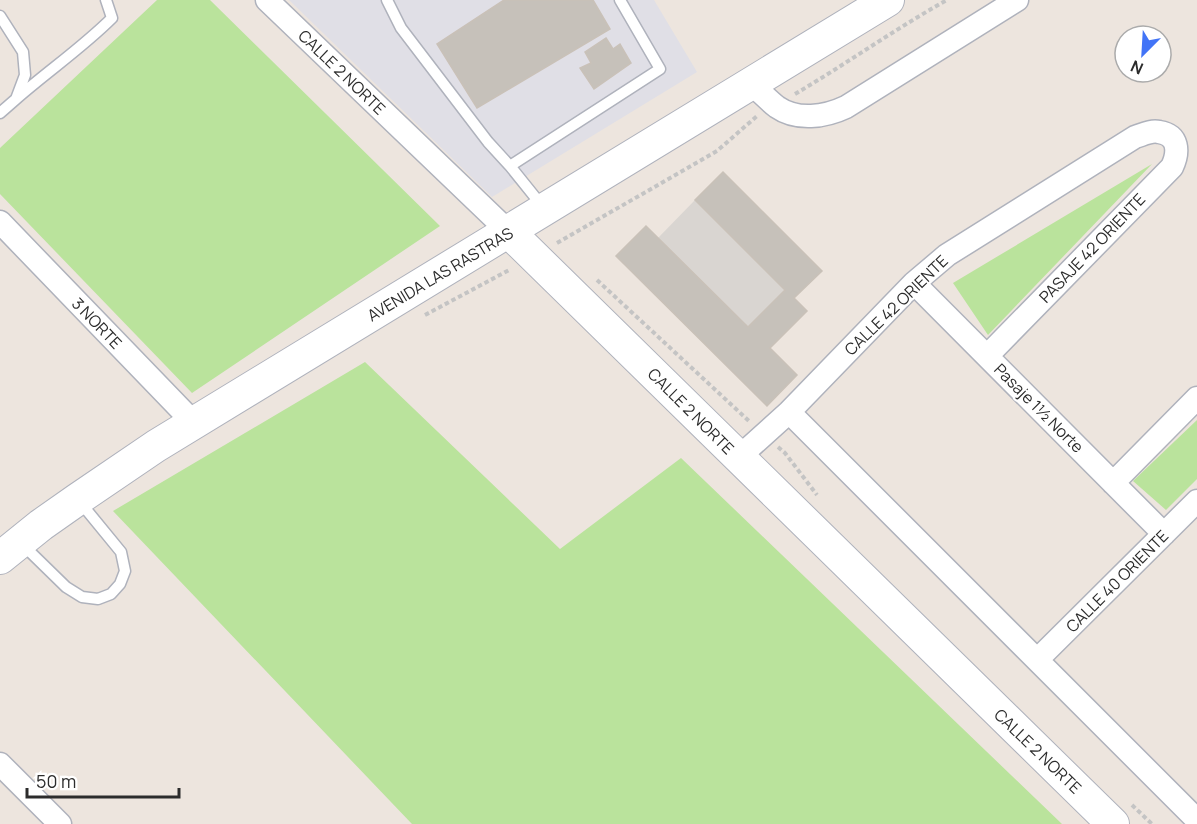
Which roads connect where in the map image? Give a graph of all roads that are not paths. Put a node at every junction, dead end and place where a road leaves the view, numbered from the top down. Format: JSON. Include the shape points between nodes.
{"nodes":[{"id":1,"x":106,"y":0,"type":"edge"},
{"id":2,"x":267,"y":0,"type":"edge"},
{"id":3,"x":387,"y":0,"type":"edge"},
{"id":4,"x":620,"y":0,"type":"edge"},
{"id":5,"x":888,"y":0,"type":"edge"},
{"id":6,"x":1017,"y":0,"type":"edge"},
{"id":7,"x":0,"y":16,"type":"edge"},
{"id":8,"x":752,"y":84,"type":"junction"},
{"id":9,"x":16,"y":99,"type":"junction"},
{"id":10,"x":0,"y":113,"type":"edge"},
{"id":11,"x":1167,"y":135,"type":"joint"},
{"id":12,"x":510,"y":166,"type":"junction"},
{"id":13,"x":528,"y":220,"type":"junction"},
{"id":14,"x":0,"y":222,"type":"edge"},
{"id":15,"x":914,"y":283,"type":"junction"},
{"id":16,"x":987,"y":356,"type":"junction"},
{"id":17,"x":1197,"y":398,"type":"edge"},
{"id":18,"x":789,"y":412,"type":"junction"},
{"id":19,"x":194,"y":423,"type":"junction"},
{"id":20,"x":738,"y":458,"type":"junction"},
{"id":21,"x":1113,"y":483,"type":"junction"},
{"id":22,"x":78,"y":499,"type":"junction"},
{"id":23,"x":1197,"y":501,"type":"edge"},
{"id":24,"x":1164,"y":534,"type":"junction"},
{"id":25,"x":10,"y":550,"type":"edge"},
{"id":26,"x":1037,"y":660,"type":"junction"},
{"id":27,"x":0,"y":764,"type":"edge"},
{"id":28,"x":1194,"y":810,"type":"edge"},
{"id":29,"x":1120,"y":812,"type":"edge"},
{"id":30,"x":60,"y":824,"type":"edge"}],
"edges":[{"from":1,"to":9,"type":"lane","via":[[112,18]]},
{"from":2,"to":13,"type":"street","name":"CALLE 2 NORTE"},
{"from":3,"to":12,"type":"lane","via":[[401,28]]},
{"from":4,"to":12,"type":"lane","via":[[660,69]]},
{"from":5,"to":8,"type":"main road","name":"AVENIDA LAS RASTRAS"},
{"from":6,"to":8,"type":"street","via":[[834,113],[792,114]]},
{"from":7,"to":9,"type":"lane","via":[[23,52],[25,75]]},
{"from":8,"to":13,"type":"main road","name":"AVENIDA LAS RASTRAS"},
{"from":9,"to":10,"type":"lane"},
{"from":11,"to":15,"type":"street","name":"CALLE 42 ORIENTE","via":[[1159,131],[1135,137],[947,255]]},
{"from":11,"to":16,"type":"street","name":"PASAJE 42 ORIENTE","via":[[1177,144],[1172,167]]},
{"from":12,"to":13,"type":"lane"},
{"from":13,"to":19,"type":"main road","name":"AVENIDA LAS RASTRAS"},
{"from":13,"to":20,"type":"main road","name":"CALLE 2 NORTE","via":[[545,250]]},
{"from":14,"to":19,"type":"street","name":"3 NORTE"},
{"from":15,"to":16,"type":"street","name":"Pasaje 1½ Norte"},
{"from":15,"to":18,"type":"street","name":"CALLE 42 ORIENTE"},
{"from":16,"to":21,"type":"street","name":"Pasaje 1½ Norte"},
{"from":17,"to":21,"type":"street"},
{"from":18,"to":20,"type":"street","name":"CALLE 42 ORIENTE"},
{"from":18,"to":26,"type":"street"},
{"from":19,"to":22,"type":"main road","name":"AVENIDA LAS RASTRAS"},
{"from":20,"to":29,"type":"main road","name":"CALLE 2 NORTE"},
{"from":21,"to":24,"type":"street","name":"Pasaje 1½ Norte"},
{"from":22,"to":25,"type":"main road","name":"AVENIDA LAS RASTRAS"},
{"from":22,"to":25,"type":"lane","via":[[121,552],[125,571],[111,594],[98,599],[82,597]]},
{"from":23,"to":24,"type":"street","name":"CALLE 40 ORIENTE"},
{"from":24,"to":26,"type":"street","name":"CALLE 40 ORIENTE"},
{"from":26,"to":28,"type":"street"},
{"from":27,"to":30,"type":"street"}]}
